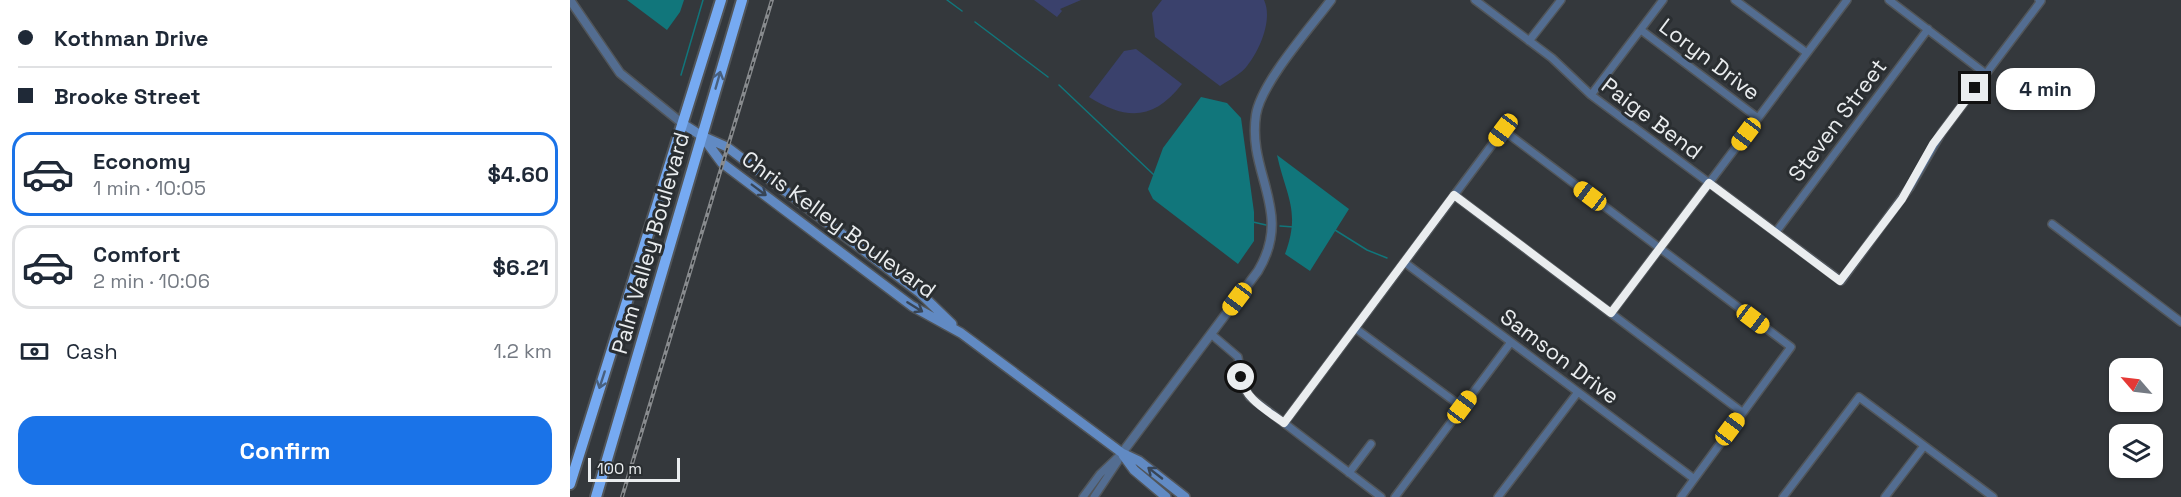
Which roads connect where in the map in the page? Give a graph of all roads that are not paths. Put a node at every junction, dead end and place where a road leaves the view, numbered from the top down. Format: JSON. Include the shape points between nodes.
{"nodes":[{"id":1,"x":570,"y":0,"type":"edge"},
{"id":2,"x":721,"y":0,"type":"edge"},
{"id":3,"x":742,"y":0,"type":"edge"},
{"id":4,"x":1331,"y":0,"type":"edge"},
{"id":5,"x":1475,"y":0,"type":"edge"},
{"id":6,"x":1560,"y":0,"type":"edge"},
{"id":7,"x":1663,"y":0,"type":"edge"},
{"id":8,"x":1735,"y":0,"type":"edge"},
{"id":9,"x":1847,"y":0,"type":"edge"},
{"id":10,"x":1889,"y":0,"type":"edge"},
{"id":11,"x":2041,"y":1,"type":"edge"},
{"id":12,"x":1928,"y":29,"type":"junction"},
{"id":13,"x":1641,"y":30,"type":"junction"},
{"id":14,"x":1529,"y":41,"type":"junction"},
{"id":15,"x":1807,"y":53,"type":"junction"},
{"id":16,"x":1986,"y":74,"type":"junction"},
{"id":17,"x":1591,"y":95,"type":"junction"},
{"id":18,"x":1758,"y":118,"type":"junction"},
{"id":19,"x":683,"y":124,"type":"junction"},
{"id":20,"x":702,"y":136,"type":"junction"},
{"id":21,"x":1709,"y":183,"type":"junction"},
{"id":22,"x":1454,"y":195,"type":"junction"},
{"id":23,"x":2052,"y":224,"type":"dead end"},
{"id":24,"x":1776,"y":232,"type":"junction"},
{"id":25,"x":1660,"y":248,"type":"junction"},
{"id":26,"x":1404,"y":262,"type":"junction"},
{"id":27,"x":1611,"y":313,"type":"junction"},
{"id":28,"x":2181,"y":322,"type":"edge"},
{"id":29,"x":1355,"y":328,"type":"junction"},
{"id":30,"x":961,"y":333,"type":"junction"},
{"id":31,"x":1211,"y":334,"type":"junction"},
{"id":32,"x":1511,"y":342,"type":"junction"},
{"id":33,"x":1578,"y":392,"type":"junction"},
{"id":34,"x":1462,"y":407,"type":"junction"},
{"id":35,"x":1742,"y":412,"type":"junction"},
{"id":36,"x":1284,"y":423,"type":"junction"},
{"id":37,"x":1371,"y":444,"type":"dead end"},
{"id":38,"x":1924,"y":446,"type":"junction"},
{"id":39,"x":1122,"y":453,"type":"junction"},
{"id":40,"x":1349,"y":473,"type":"junction"},
{"id":41,"x":1693,"y":478,"type":"junction"},
{"id":42,"x":570,"y":484,"type":"edge"},
{"id":43,"x":596,"y":497,"type":"edge"},
{"id":44,"x":1083,"y":497,"type":"edge"},
{"id":45,"x":1094,"y":497,"type":"edge"},
{"id":46,"x":1166,"y":497,"type":"edge"},
{"id":47,"x":1185,"y":497,"type":"edge"},
{"id":48,"x":1381,"y":497,"type":"edge"},
{"id":49,"x":1395,"y":497,"type":"edge"},
{"id":50,"x":1498,"y":497,"type":"edge"},
{"id":51,"x":1681,"y":497,"type":"edge"},
{"id":52,"x":1783,"y":497,"type":"edge"},
{"id":53,"x":1885,"y":497,"type":"edge"},
{"id":54,"x":1991,"y":497,"type":"edge"}],
"edges":[{"from":1,"to":19,"type":"street","via":[[620,73]]},
{"from":2,"to":19,"type":"highway","name":"Palm Valley Boulevard"},
{"from":20,"to":3,"type":"highway","name":"Palm Valley Boulevard","one_way":true},
{"from":4,"to":31,"type":"street","via":[[1258,105],[1256,142],[1272,214],[1272,241],[1258,271]]},
{"from":5,"to":14,"type":"street","name":"Paige Bend"},
{"from":6,"to":14,"type":"street"},
{"from":7,"to":13,"type":"street"},
{"from":8,"to":15,"type":"street"},
{"from":9,"to":15,"type":"street"},
{"from":10,"to":12,"type":"street"},
{"from":11,"to":16,"type":"street"},
{"from":12,"to":16,"type":"street"},
{"from":12,"to":24,"type":"street","name":"Steven Street"},
{"from":13,"to":17,"type":"street"},
{"from":13,"to":18,"type":"street","name":"Loryn Drive"},
{"from":14,"to":17,"type":"street","name":"Paige Bend"},
{"from":15,"to":18,"type":"street"},
{"from":16,"to":24,"type":"street","name":"Paige Bend","via":[[1933,144],[1910,187],[1840,281]]},
{"from":17,"to":21,"type":"street","name":"Paige Bend"},
{"from":18,"to":21,"type":"street"},
{"from":19,"to":20,"type":"main road","name":"Chris Kelley Boulevard"},
{"from":19,"to":42,"type":"highway","name":"Palm Valley Boulevard","one_way":true},
{"from":20,"to":30,"type":"main road","name":"Chris Kelley Boulevard","via":[[727,147],[897,275]]},
{"from":20,"to":30,"type":"main road","name":"Chris Kelley Boulevard","one_way":true,"via":[[722,163],[912,306]]},
{"from":20,"to":43,"type":"highway","name":"Palm Valley Boulevard"},
{"from":21,"to":24,"type":"street","name":"Paige Bend"},
{"from":21,"to":25,"type":"street"},
{"from":22,"to":25,"type":"street","via":[[1503,130]]},
{"from":22,"to":26,"type":"street"},
{"from":22,"to":27,"type":"street"},
{"from":23,"to":28,"type":"street"},
{"from":25,"to":27,"type":"street"},
{"from":25,"to":35,"type":"street","via":[[1791,347]]},
{"from":26,"to":29,"type":"street"},
{"from":26,"to":32,"type":"street","name":"Samson Drive"},
{"from":27,"to":35,"type":"street"},
{"from":29,"to":34,"type":"street"},
{"from":29,"to":36,"type":"street"},
{"from":30,"to":39,"type":"main road","name":"Chris Kelley Boulevard"},
{"from":31,"to":36,"type":"street","via":[[1238,357],[1246,392]]},
{"from":31,"to":39,"type":"street"},
{"from":32,"to":33,"type":"street","name":"Samson Drive"},
{"from":32,"to":34,"type":"street"},
{"from":33,"to":41,"type":"street","name":"Samson Drive"},
{"from":33,"to":50,"type":"street"},
{"from":34,"to":49,"type":"street"},
{"from":35,"to":41,"type":"street"},
{"from":36,"to":40,"type":"street"},
{"from":37,"to":40,"type":"street"},
{"from":38,"to":52,"type":"street","via":[[1859,397]]},
{"from":38,"to":53,"type":"street"},
{"from":38,"to":54,"type":"street"},
{"from":39,"to":44,"type":"street"},
{"from":39,"to":45,"type":"street"},
{"from":39,"to":46,"type":"main road","name":"Chris Kelley Boulevard","via":[[1134,470]]},
{"from":47,"to":39,"type":"main road","name":"Chris Kelley Boulevard","one_way":true,"via":[[1139,461]]},
{"from":40,"to":48,"type":"street"},
{"from":41,"to":51,"type":"street"}]}
